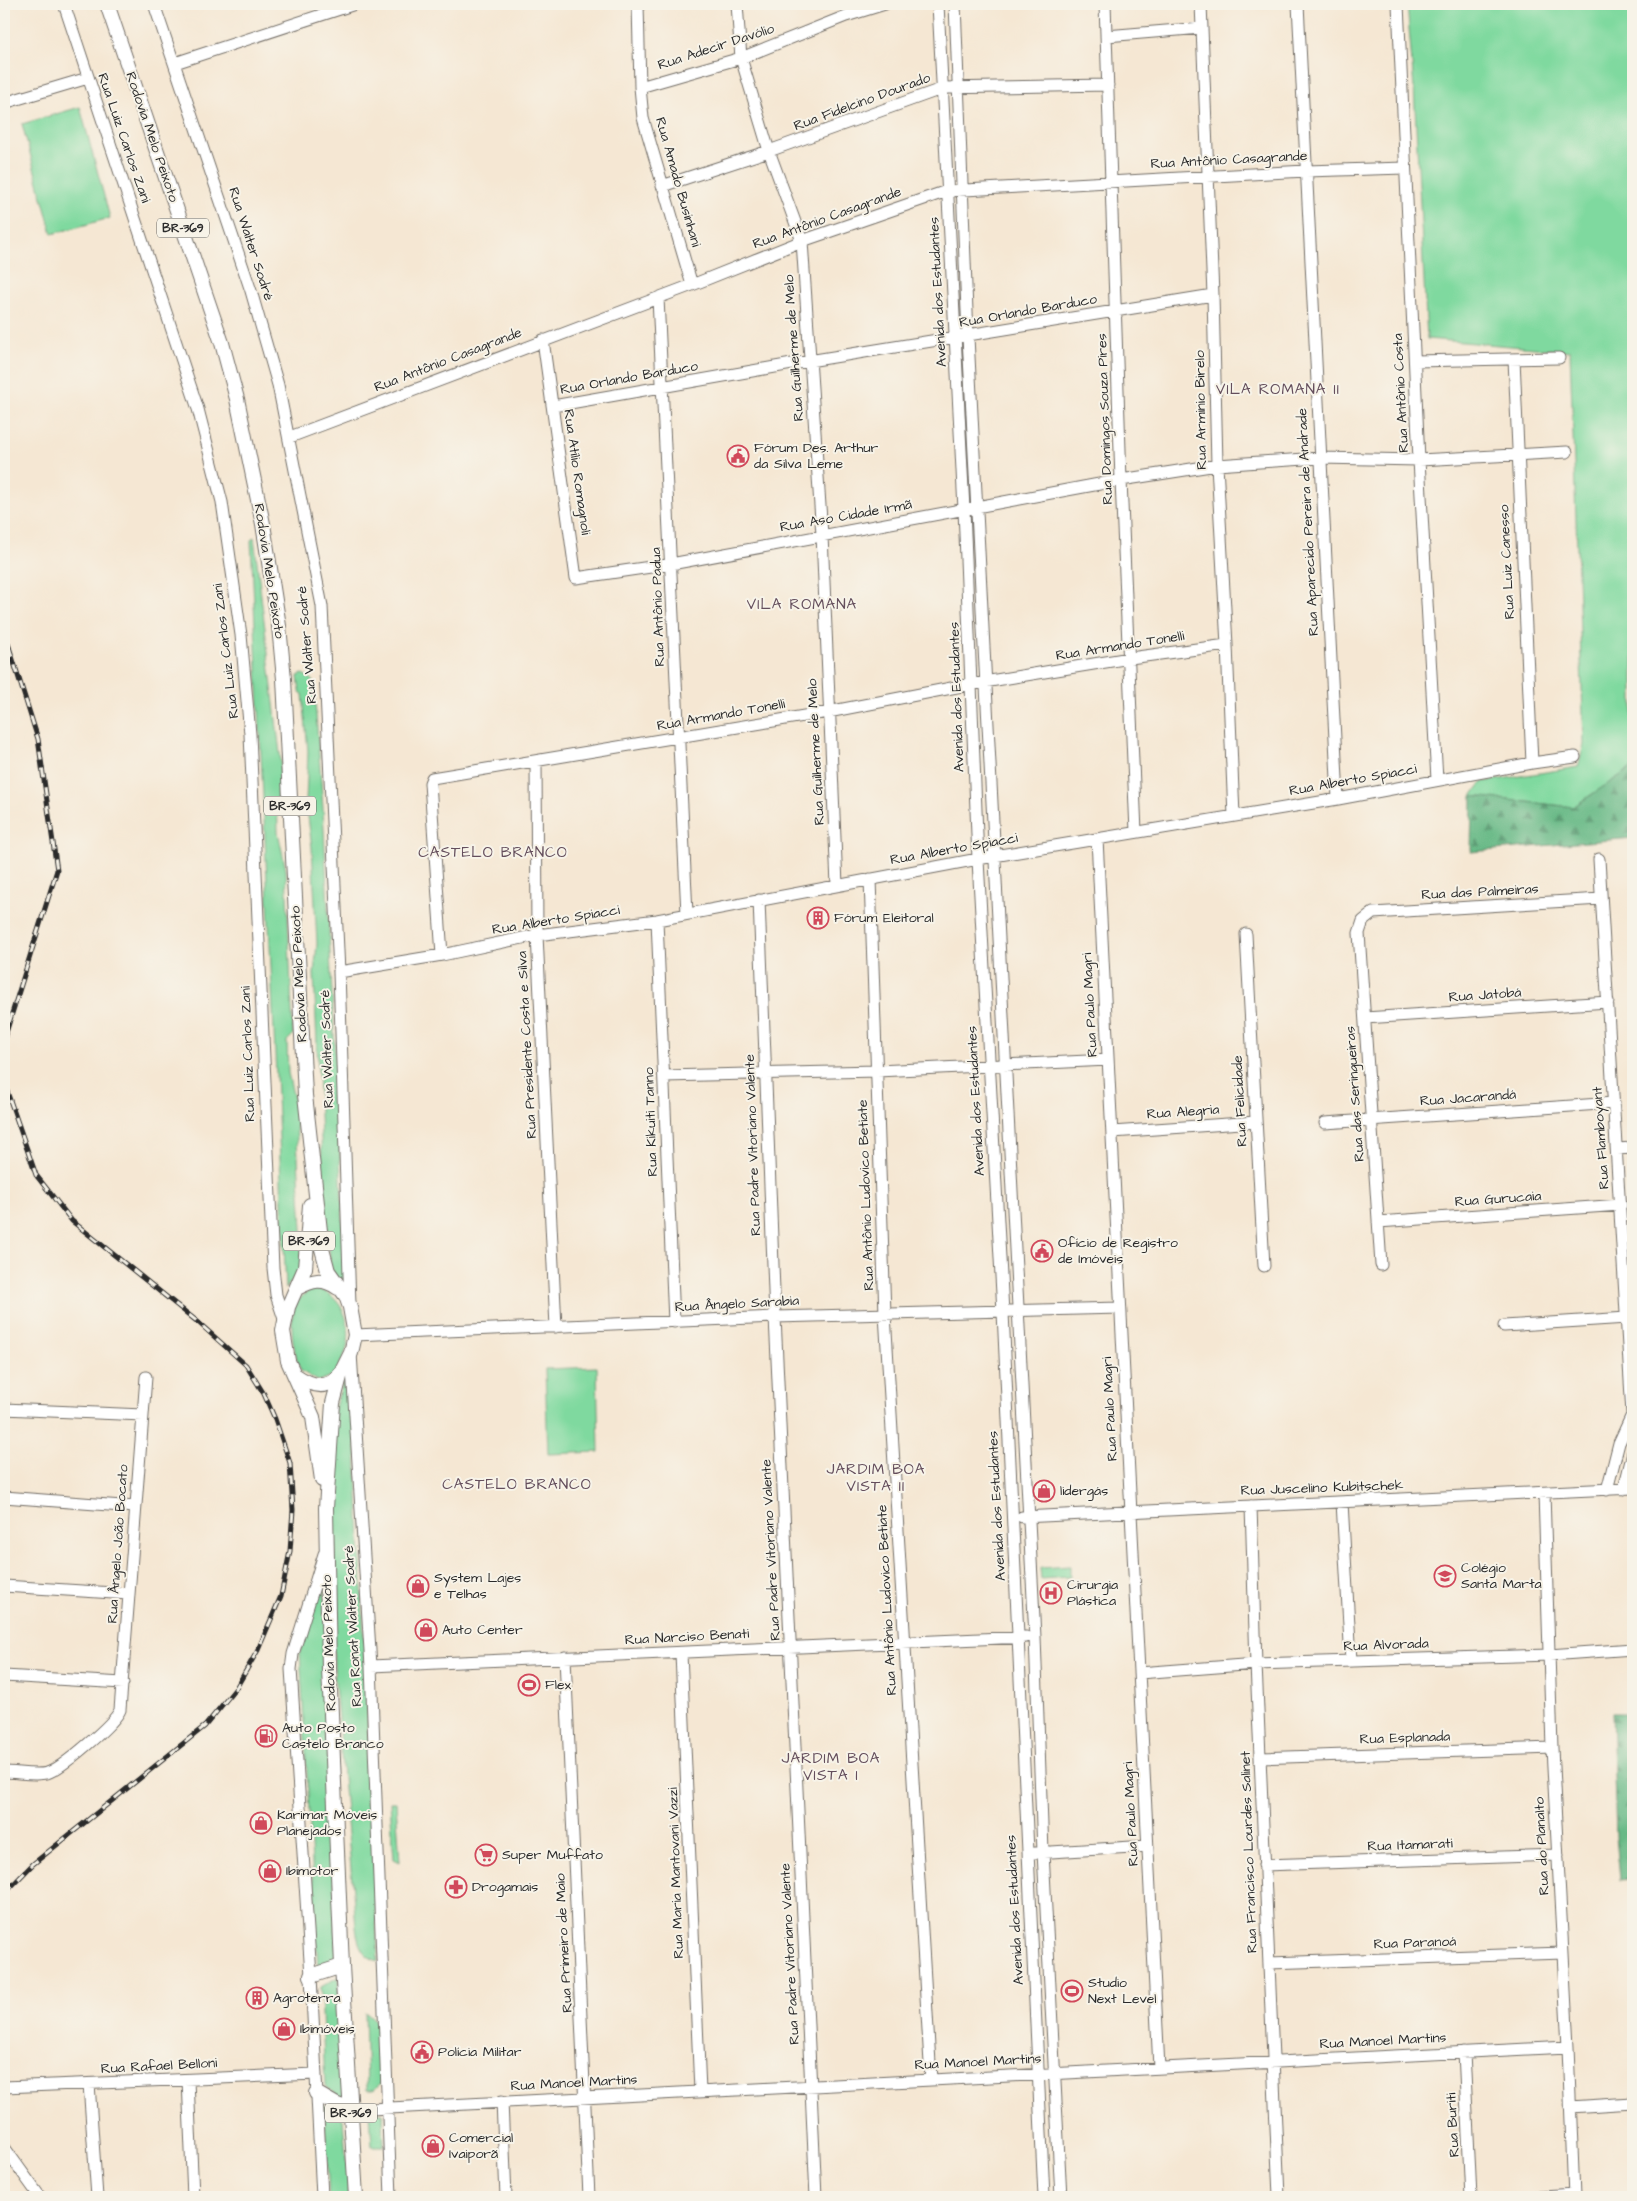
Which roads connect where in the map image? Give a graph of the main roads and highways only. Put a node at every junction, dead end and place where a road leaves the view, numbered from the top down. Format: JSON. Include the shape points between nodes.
{"nodes":[{"id":1,"x":107,"y":4,"type":"edge"},
{"id":2,"x":312,"y":1160,"type":"junction"},
{"id":3,"x":297,"y":1288,"type":"junction"},
{"id":4,"x":340,"y":1290,"type":"junction"},
{"id":5,"x":341,"y":1373,"type":"junction"},
{"id":6,"x":295,"y":1376,"type":"junction"},
{"id":7,"x":326,"y":1508,"type":"junction"},
{"id":8,"x":342,"y":1966,"type":"junction"},
{"id":9,"x":311,"y":1976,"type":"road end"},
{"id":10,"x":316,"y":2093,"type":"road end"},
{"id":11,"x":351,"y":2110,"type":"junction"},
{"id":12,"x":356,"y":2197,"type":"edge"}],
"edges":[{"from":1,"to":2,"type":"main road","name":"Rodovia Melo Peixoto","number":"BR-369","via":[[222,343],[263,524],[284,679],[305,1095]]},
{"from":2,"to":3,"type":"main road","name":"Rodovia Melo Peixoto","number":"BR-369","via":[[305,1268]]},
{"from":2,"to":4,"type":"main road","name":"Rodovia Melo Peixoto","number":"BR-369","via":[[322,1249],[328,1271]]},
{"from":3,"to":4,"type":"main road","via":[[324,1280]]},
{"from":3,"to":6,"type":"main road","name":"Rodovia Melo Peixoto","number":"BR-369","via":[[284,1318],[284,1345]]},
{"from":4,"to":5,"type":"main road","name":"Rodovia Melo Peixoto","number":"BR-369","via":[[350,1307],[355,1335]]},
{"from":5,"to":6,"type":"main road","via":[[334,1380],[317,1386]]},
{"from":5,"to":7,"type":"main road","name":"Rodovia Melo Peixoto","number":"BR-369","via":[[333,1403]]},
{"from":6,"to":7,"type":"main road","name":"Rodovia Melo Peixoto","number":"BR-369","via":[[313,1417]]},
{"from":7,"to":8,"type":"main road","name":"Rodovia Melo Peixoto","number":"BR-369","via":[[329,1668]]},
{"from":8,"to":9,"type":"main road"},
{"from":8,"to":11,"type":"main road","name":"Rodovia Melo Peixoto","number":"BR-369"},
{"from":10,"to":11,"type":"main road"},
{"from":11,"to":12,"type":"main road","name":"Rodovia Melo Peixoto","number":"BR-369"}]}
